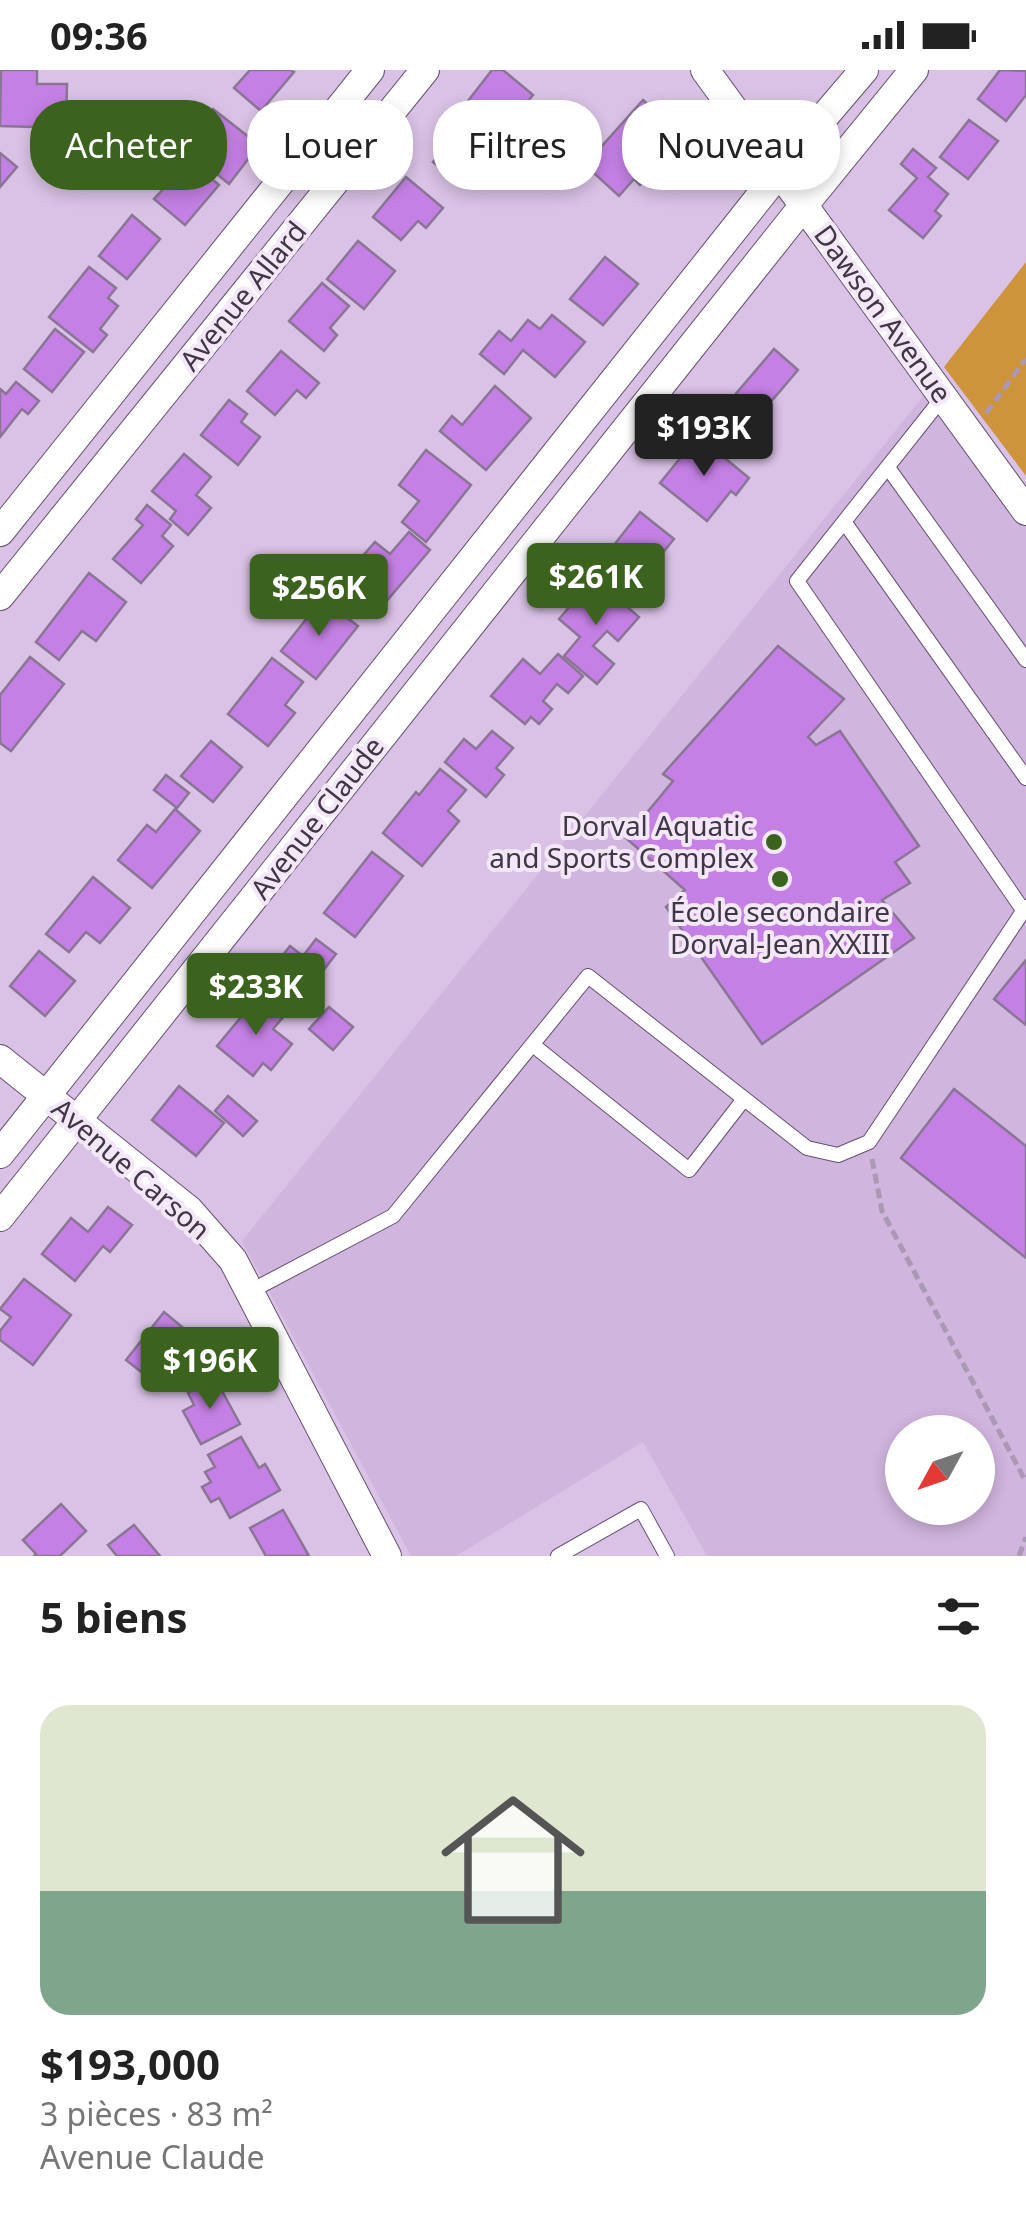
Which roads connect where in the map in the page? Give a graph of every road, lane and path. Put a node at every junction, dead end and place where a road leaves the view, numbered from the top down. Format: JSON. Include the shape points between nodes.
{"nodes":[{"id":1,"x":370,"y":70,"type":"edge"},
{"id":2,"x":425,"y":70,"type":"edge"},
{"id":3,"x":704,"y":70,"type":"edge"},
{"id":4,"x":864,"y":70,"type":"edge"},
{"id":5,"x":914,"y":70,"type":"edge"},
{"id":6,"x":726,"y":100,"type":"edge"},
{"id":7,"x":839,"y":100,"type":"edge"},
{"id":8,"x":766,"y":190,"type":"edge"},
{"id":9,"x":792,"y":190,"type":"edge"},
{"id":10,"x":804,"y":204,"type":"junction"},
{"id":11,"x":142,"y":354,"type":"junction"},
{"id":12,"x":1026,"y":359,"type":"edge"},
{"id":13,"x":174,"y":381,"type":"junction"},
{"id":14,"x":944,"y":397,"type":"junction"},
{"id":15,"x":970,"y":434,"type":"junction"},
{"id":16,"x":888,"y":469,"type":"junction"},
{"id":17,"x":1026,"y":511,"type":"edge"},
{"id":18,"x":844,"y":523,"type":"junction"},
{"id":19,"x":0,"y":532,"type":"edge"},
{"id":20,"x":0,"y":596,"type":"edge"},
{"id":21,"x":417,"y":629,"type":"junction"},
{"id":22,"x":447,"y":654,"type":"junction"},
{"id":23,"x":1026,"y":660,"type":"edge"},
{"id":24,"x":1026,"y":778,"type":"edge"},
{"id":25,"x":1025,"y":908,"type":"edge"},
{"id":26,"x":533,"y":1045,"type":"junction"},
{"id":27,"x":0,"y":1059,"type":"edge"},
{"id":28,"x":46,"y":1096,"type":"junction"},
{"id":29,"x":744,"y":1099,"type":"junction"},
{"id":30,"x":77,"y":1120,"type":"junction"},
{"id":31,"x":869,"y":1142,"type":"junction"},
{"id":32,"x":0,"y":1154,"type":"edge"},
{"id":33,"x":0,"y":1217,"type":"edge"},
{"id":34,"x":249,"y":1292,"type":"junction"},
{"id":35,"x":1026,"y":1482,"type":"edge"},
{"id":36,"x":1026,"y":1537,"type":"edge"},
{"id":37,"x":387,"y":1556,"type":"edge"},
{"id":38,"x":558,"y":1556,"type":"edge"},
{"id":39,"x":667,"y":1556,"type":"edge"},
{"id":40,"x":1018,"y":1556,"type":"edge"}],
"edges":[{"from":1,"to":11,"type":"street","name":"Avenue Allard"},
{"from":2,"to":13,"type":"street","name":"Avenue Allard"},
{"from":3,"to":6,"type":"street","name":"Dawson Avenue"},
{"from":4,"to":7,"type":"street","name":"Avenue Claude"},
{"from":5,"to":10,"type":"street","name":"Avenue Claude"},
{"from":8,"to":21,"type":"street","name":"Avenue Claude"},
{"from":9,"to":10,"type":"street","name":"Dawson Avenue"},
{"from":10,"to":14,"type":"street","name":"Dawson Avenue"},
{"from":10,"to":22,"type":"street","name":"Avenue Claude"},
{"from":11,"to":13,"type":"street","name":"Avenue Allard"},
{"from":11,"to":19,"type":"street","name":"Avenue Allard"},
{"from":12,"to":15,"type":"path"},
{"from":13,"to":20,"type":"street","name":"Avenue Allard"},
{"from":14,"to":15,"type":"street","name":"Dawson Avenue"},
{"from":14,"to":16,"type":"lane"},
{"from":15,"to":17,"type":"street","name":"Dawson Avenue"},
{"from":16,"to":18,"type":"lane"},
{"from":16,"to":23,"type":"lane"},
{"from":18,"to":24,"type":"lane"},
{"from":18,"to":25,"type":"lane","via":[[798,581]]},
{"from":21,"to":22,"type":"street"},
{"from":21,"to":28,"type":"street","name":"Avenue Claude"},
{"from":22,"to":30,"type":"street","name":"Avenue Claude"},
{"from":25,"to":31,"type":"lane"},
{"from":26,"to":29,"type":"lane","via":[[588,976]]},
{"from":26,"to":29,"type":"lane","via":[[689,1170]]},
{"from":26,"to":34,"type":"lane","via":[[394,1216]]},
{"from":27,"to":28,"type":"street","name":"Avenue Carson"},
{"from":28,"to":30,"type":"street","name":"Avenue Carson"},
{"from":28,"to":32,"type":"street","name":"Avenue Claude"},
{"from":29,"to":31,"type":"lane","via":[[807,1148],[838,1155]]},
{"from":30,"to":33,"type":"street","name":"Avenue Claude"},
{"from":30,"to":34,"type":"street","name":"Avenue Carson","via":[[189,1210],[233,1260]]},
{"from":31,"to":35,"type":"path","via":[[882,1210]]},
{"from":34,"to":37,"type":"street","name":"Avenue Carson"},
{"from":36,"to":40,"type":"path"},
{"from":38,"to":39,"type":"lane","via":[[641,1509]]}]}
